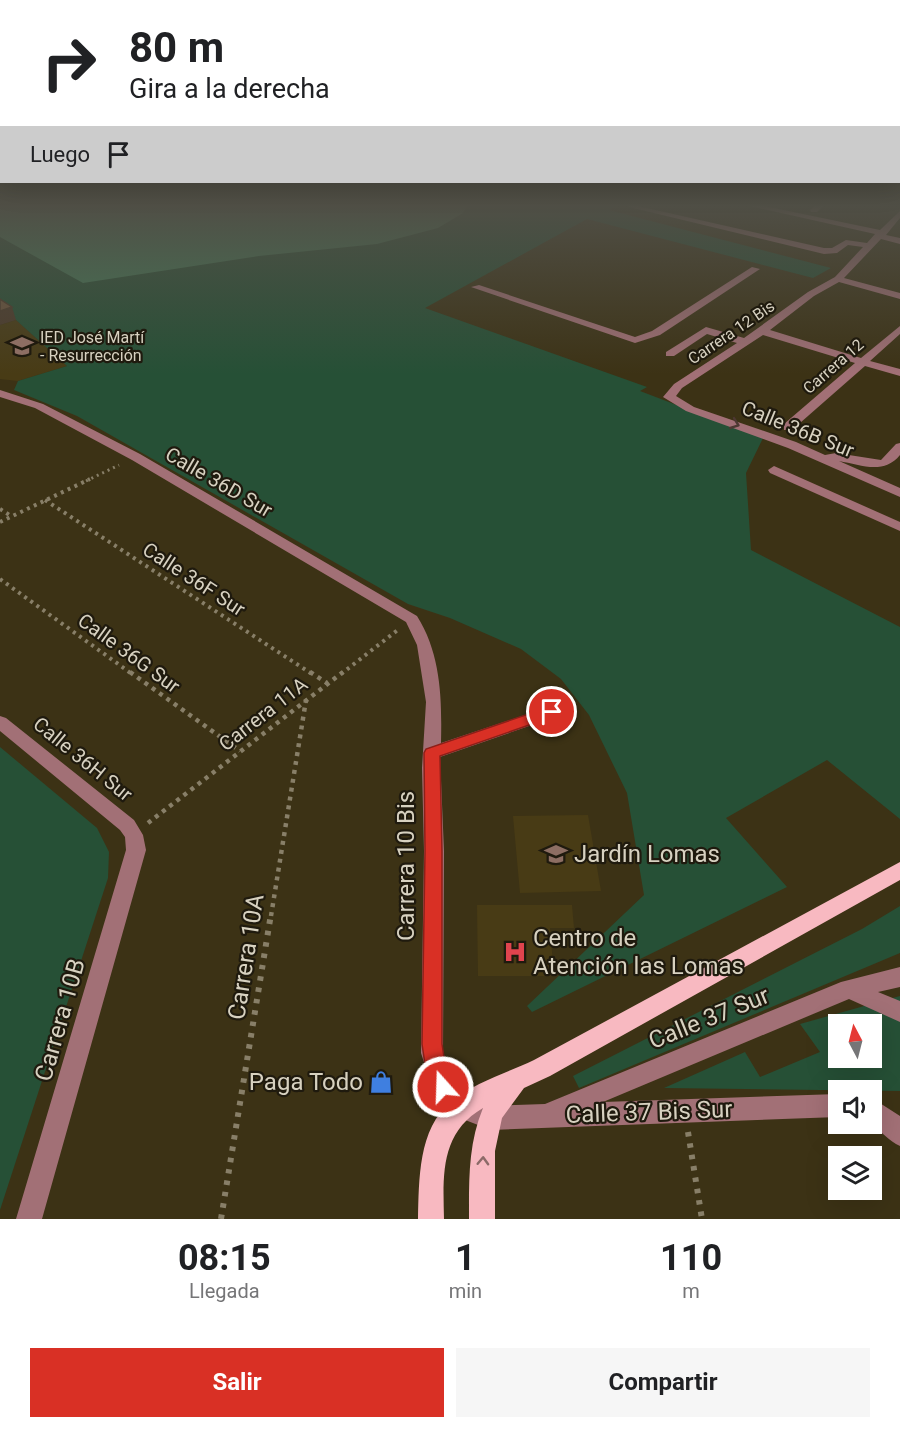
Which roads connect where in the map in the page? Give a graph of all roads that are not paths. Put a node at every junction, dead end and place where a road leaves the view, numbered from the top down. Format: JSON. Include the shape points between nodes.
{"nodes":[{"id":1,"x":856,"y":261,"type":"edge"},
{"id":2,"x":755,"y":269,"type":"dead end"},
{"id":3,"x":838,"y":279,"type":"junction"},
{"id":4,"x":476,"y":287,"type":"dead end"},
{"id":5,"x":900,"y":296,"type":"edge"},
{"id":6,"x":900,"y":329,"type":"edge"},
{"id":7,"x":762,"y":331,"type":"junction"},
{"id":8,"x":671,"y":338,"type":"junction"},
{"id":9,"x":744,"y":342,"type":"junction"},
{"id":10,"x":670,"y":354,"type":"dead end"},
{"id":11,"x":864,"y":361,"type":"junction"},
{"id":12,"x":900,"y":373,"type":"edge"},
{"id":13,"x":0,"y":393,"type":"edge"},
{"id":14,"x":679,"y":404,"type":"joint"},
{"id":15,"x":788,"y":427,"type":"dead end"},
{"id":16,"x":900,"y":447,"type":"edge"},
{"id":17,"x":825,"y":459,"type":"junction"},
{"id":18,"x":774,"y":470,"type":"dead end"},
{"id":19,"x":900,"y":493,"type":"edge"},
{"id":20,"x":900,"y":527,"type":"edge"},
{"id":21,"x":412,"y":619,"type":"joint"},
{"id":22,"x":552,"y":712,"type":"dead end"},
{"id":23,"x":0,"y":722,"type":"edge"},
{"id":24,"x":432,"y":753,"type":"junction"},
{"id":25,"x":134,"y":834,"type":"joint"},
{"id":26,"x":900,"y":870,"type":"edge"},
{"id":27,"x":900,"y":977,"type":"edge"},
{"id":28,"x":849,"y":989,"type":"junction"},
{"id":29,"x":900,"y":1012,"type":"edge"},
{"id":30,"x":517,"y":1082,"type":"junction"},
{"id":31,"x":828,"y":1106,"type":"edge"},
{"id":32,"x":463,"y":1107,"type":"junction"},
{"id":33,"x":542,"y":1116,"type":"junction"},
{"id":34,"x":491,"y":1118,"type":"junction"},
{"id":35,"x":882,"y":1118,"type":"edge"},
{"id":36,"x":900,"y":1134,"type":"edge"},
{"id":37,"x":29,"y":1219,"type":"edge"},
{"id":38,"x":431,"y":1219,"type":"edge"},
{"id":39,"x":482,"y":1219,"type":"edge"}],
"edges":[{"from":1,"to":3,"type":"street","name":"Carrera 12 Bis"},
{"from":2,"to":8,"type":"street"},
{"from":3,"to":5,"type":"street"},
{"from":3,"to":7,"type":"street","name":"Carrera 12 Bis"},
{"from":4,"to":8,"type":"street","via":[[629,339]]},
{"from":6,"to":11,"type":"street","name":"Carrera 12"},
{"from":7,"to":9,"type":"street","name":"Carrera 12 Bis"},
{"from":7,"to":11,"type":"street"},
{"from":8,"to":9,"type":"street","via":[[706,330]]},
{"from":8,"to":10,"type":"street"},
{"from":9,"to":14,"type":"street","name":"Carrera 12 Bis","via":[[678,386],[669,398]]},
{"from":11,"to":12,"type":"street"},
{"from":11,"to":15,"type":"street","name":"Carrera 12"},
{"from":13,"to":21,"type":"street","name":"Calle 36D Sur","via":[[39,406],[136,457]]},
{"from":14,"to":17,"type":"street","name":"Calle 36B Sur","one_way":true},
{"from":16,"to":17,"type":"street","via":[[879,465],[842,457]]},
{"from":17,"to":19,"type":"street","name":"Calle 36B Sur"},
{"from":18,"to":20,"type":"street"},
{"from":21,"to":24,"type":"street","name":"Carrera 10 Bis","via":[[420,631],[430,667],[434,702]]},
{"from":22,"to":24,"type":"street"},
{"from":23,"to":25,"type":"street","name":"Calle 36H Sur","via":[[117,814]]},
{"from":24,"to":32,"type":"street","name":"Carrera 10 Bis","via":[[432,1053],[443,1087]]},
{"from":25,"to":37,"type":"street","name":"Carrera 10B","via":[[133,866]]},
{"from":26,"to":30,"type":"main road"},
{"from":27,"to":28,"type":"street","name":"Calle 37 Sur"},
{"from":28,"to":29,"type":"street"},
{"from":28,"to":33,"type":"street","name":"Calle 37 Sur"},
{"from":30,"to":32,"type":"main road"},
{"from":30,"to":34,"type":"main road"},
{"from":31,"to":33,"type":"street","name":"Calle 37 Bis Sur"},
{"from":32,"to":34,"type":"street","name":"Calle 37 Bis Sur"},
{"from":32,"to":38,"type":"main road","via":[[452,1118],[435,1155]]},
{"from":33,"to":34,"type":"street","name":"Calle 37 Bis Sur"},
{"from":39,"to":34,"type":"main road","one_way":true,"via":[[483,1150]]},
{"from":35,"to":36,"type":"street"}]}
